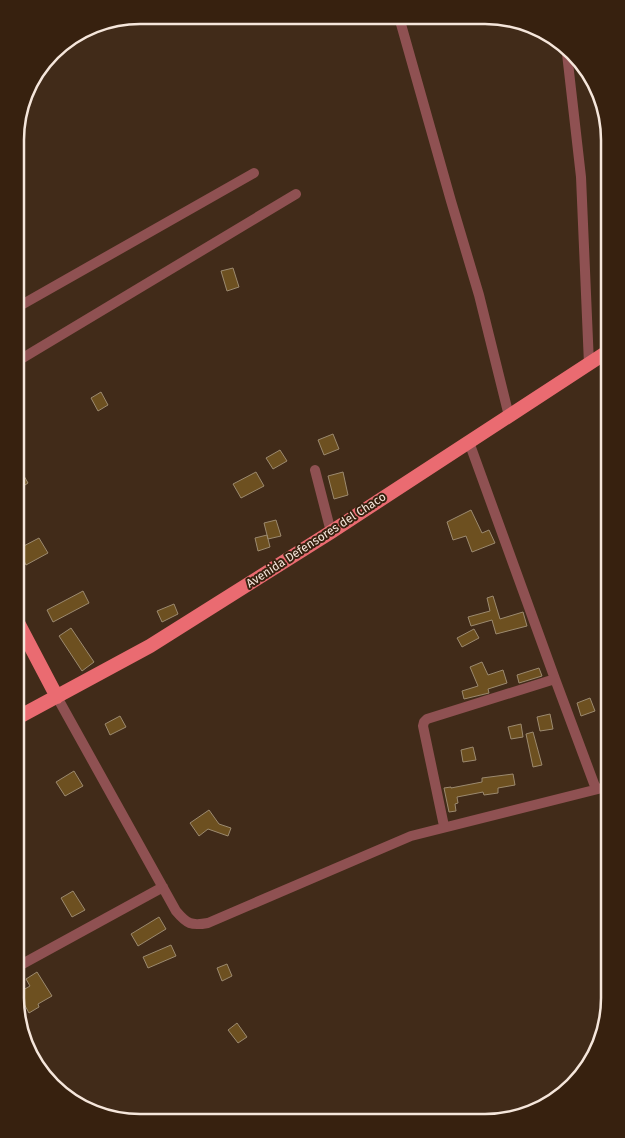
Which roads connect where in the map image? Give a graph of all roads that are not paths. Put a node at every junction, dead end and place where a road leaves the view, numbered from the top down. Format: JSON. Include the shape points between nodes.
{"nodes":[{"id":1,"x":401,"y":24,"type":"edge"},
{"id":2,"x":568,"y":58,"type":"edge"},
{"id":3,"x":254,"y":174,"type":"dead end"},
{"id":4,"x":296,"y":194,"type":"dead end"},
{"id":5,"x":24,"y":303,"type":"edge"},
{"id":6,"x":601,"y":356,"type":"edge"},
{"id":7,"x":24,"y":357,"type":"edge"},
{"id":8,"x":589,"y":364,"type":"junction"},
{"id":9,"x":509,"y":416,"type":"junction"},
{"id":10,"x":469,"y":442,"type":"junction"},
{"id":11,"x":314,"y":470,"type":"dead end"},
{"id":12,"x":331,"y":532,"type":"junction"},
{"id":13,"x":24,"y":633,"type":"edge"},
{"id":14,"x":555,"y":679,"type":"junction"},
{"id":15,"x":57,"y":697,"type":"junction"},
{"id":16,"x":24,"y":714,"type":"edge"},
{"id":17,"x":601,"y":788,"type":"edge"},
{"id":18,"x":596,"y":789,"type":"junction"},
{"id":19,"x":444,"y":826,"type":"junction"},
{"id":20,"x":163,"y":888,"type":"junction"},
{"id":21,"x":24,"y":963,"type":"edge"}],
"edges":[{"from":1,"to":9,"type":"street","via":[[479,295]]},
{"from":2,"to":8,"type":"street","via":[[582,177]]},
{"from":3,"to":5,"type":"street"},
{"from":4,"to":7,"type":"street"},
{"from":6,"to":8,"type":"main road","name":"Avenida Defensores del Chaco"},
{"from":8,"to":9,"type":"main road","name":"Avenida Defensores del Chaco"},
{"from":9,"to":10,"type":"main road","name":"Avenida Defensores del Chaco"},
{"from":10,"to":12,"type":"main road","name":"Avenida Defensores del Chaco"},
{"from":10,"to":14,"type":"street"},
{"from":11,"to":12,"type":"street"},
{"from":12,"to":15,"type":"main road","name":"Avenida Defensores del Chaco","via":[[150,646]]},
{"from":13,"to":15,"type":"main road"},
{"from":14,"to":18,"type":"street"},
{"from":14,"to":19,"type":"street","via":[[424,722]]},
{"from":15,"to":16,"type":"main road","name":"Avenida Defensores del Chaco"},
{"from":15,"to":20,"type":"street"},
{"from":17,"to":18,"type":"street"},
{"from":18,"to":19,"type":"street"},
{"from":19,"to":20,"type":"street","via":[[410,836],[208,923],[196,925],[184,921]]},
{"from":20,"to":21,"type":"street"}]}
